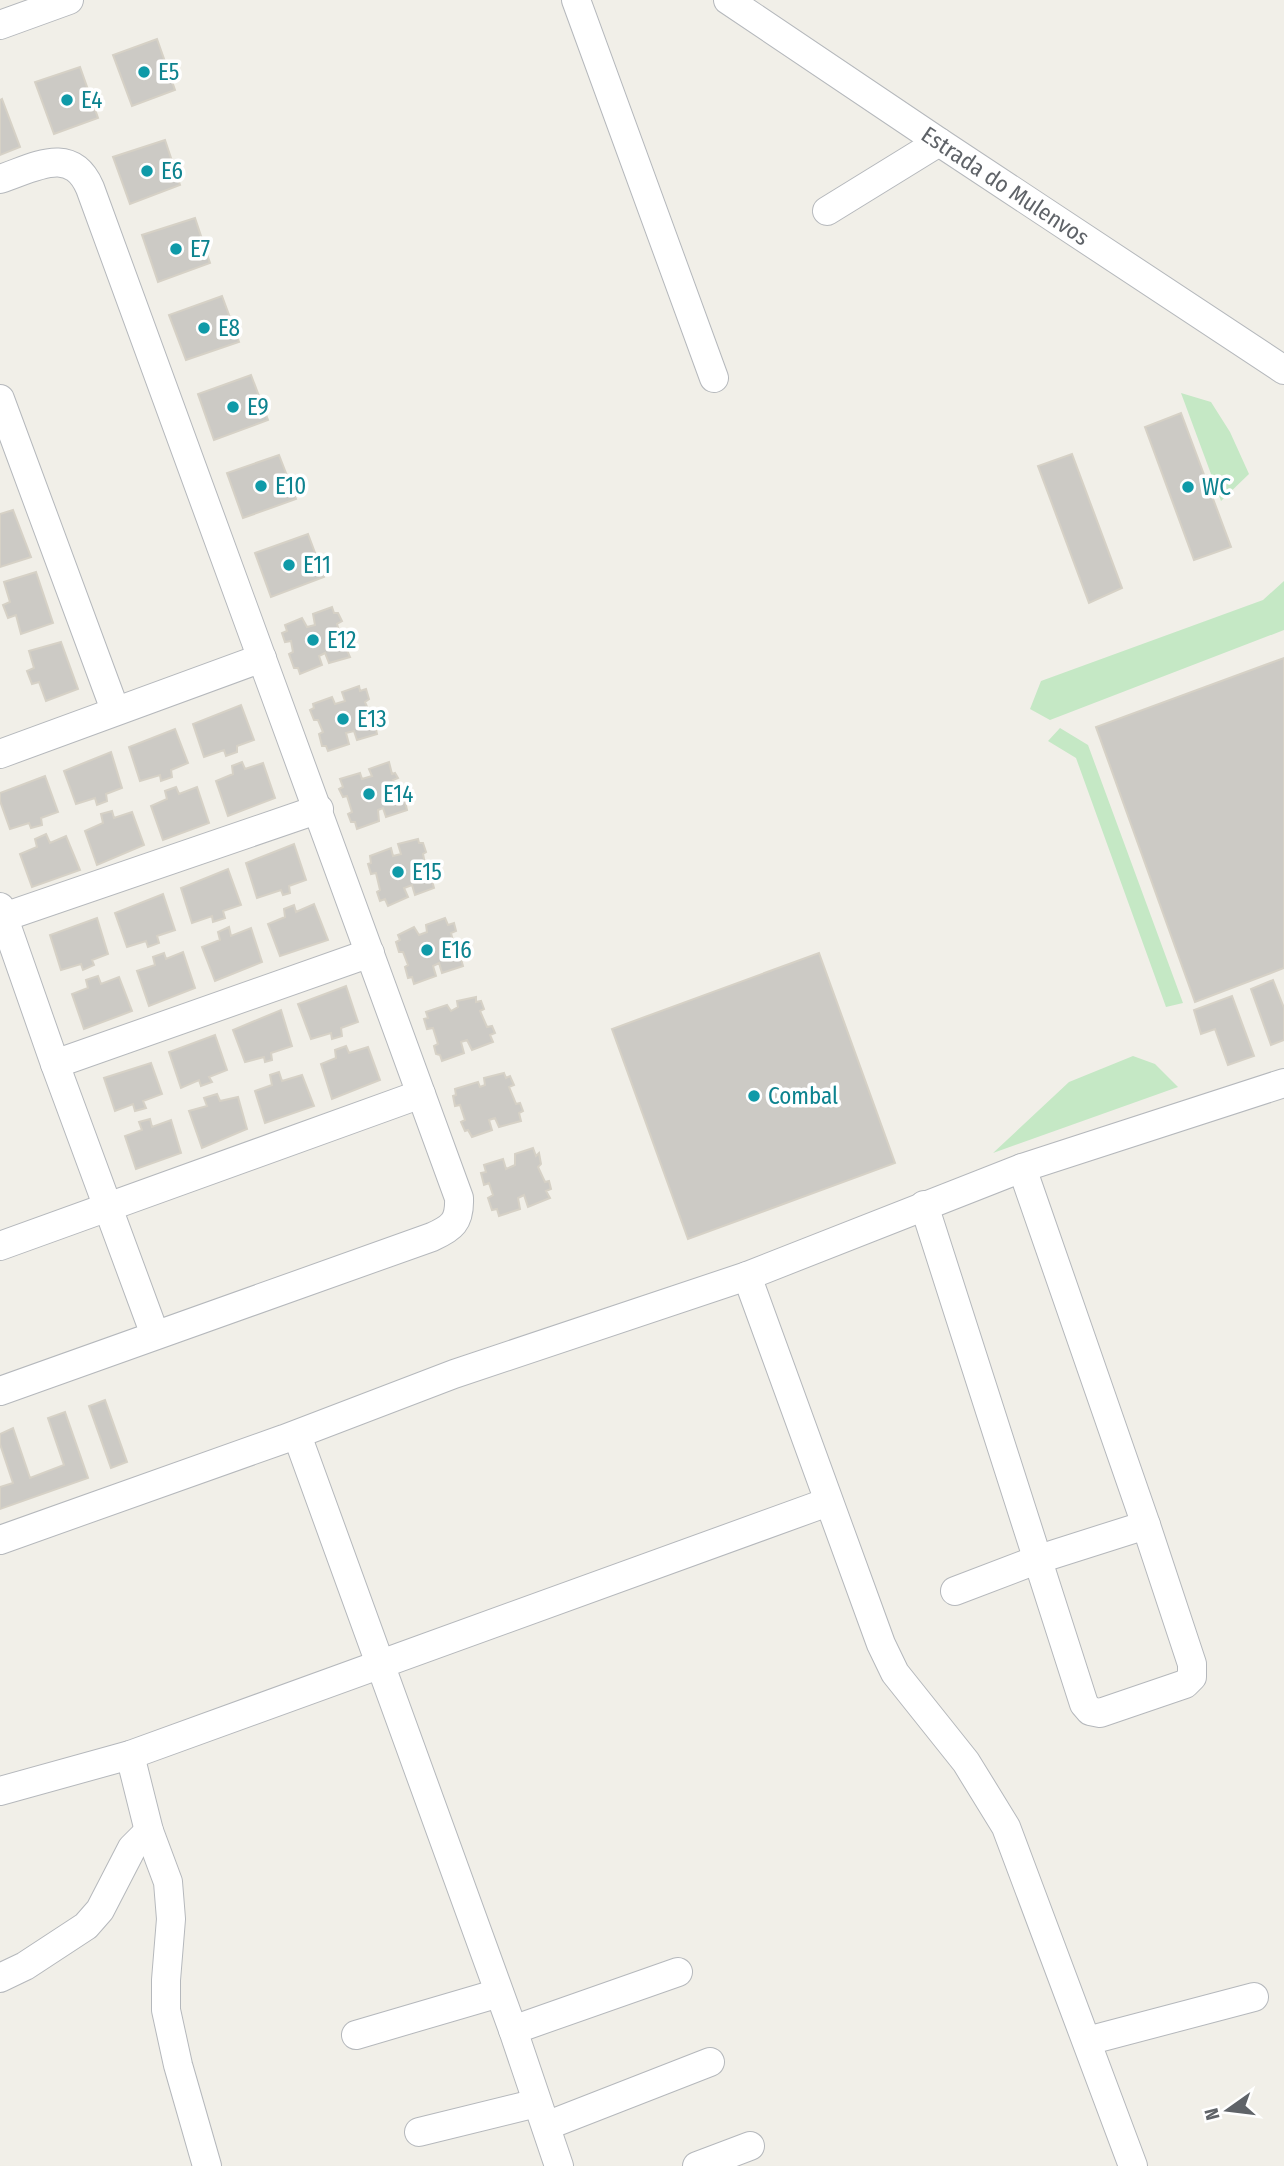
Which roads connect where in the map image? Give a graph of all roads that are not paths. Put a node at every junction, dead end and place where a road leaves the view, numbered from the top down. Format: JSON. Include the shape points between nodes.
{"nodes":[{"id":1,"x":69,"y":0,"type":"edge"},
{"id":2,"x":576,"y":0,"type":"edge"},
{"id":3,"x":728,"y":0,"type":"edge"},
{"id":4,"x":0,"y":25,"type":"edge"},
{"id":5,"x":939,"y":142,"type":"junction"},
{"id":6,"x":0,"y":179,"type":"edge"},
{"id":7,"x":827,"y":211,"type":"dead end"},
{"id":8,"x":1284,"y":370,"type":"edge"},
{"id":9,"x":714,"y":378,"type":"dead end"},
{"id":10,"x":0,"y":399,"type":"edge"},
{"id":11,"x":262,"y":658,"type":"junction"},
{"id":12,"x":115,"y":710,"type":"junction"},
{"id":13,"x":0,"y":754,"type":"edge"},
{"id":14,"x":318,"y":809,"type":"junction"},
{"id":15,"x":2,"y":912,"type":"edge"},
{"id":16,"x":370,"y":953,"type":"junction"},
{"id":17,"x":55,"y":1064,"type":"junction"},
{"id":18,"x":1284,"y":1083,"type":"edge"},
{"id":19,"x":421,"y":1094,"type":"junction"},
{"id":20,"x":1022,"y":1168,"type":"junction"},
{"id":21,"x":924,"y":1205,"type":"junction"},
{"id":22,"x":107,"y":1207,"type":"junction"},
{"id":23,"x":0,"y":1246,"type":"edge"},
{"id":24,"x":747,"y":1276,"type":"junction"},
{"id":25,"x":155,"y":1335,"type":"junction"},
{"id":26,"x":0,"y":1391,"type":"edge"},
{"id":27,"x":297,"y":1435,"type":"junction"},
{"id":28,"x":828,"y":1502,"type":"junction"},
{"id":29,"x":1146,"y":1525,"type":"junction"},
{"id":30,"x":0,"y":1540,"type":"edge"},
{"id":31,"x":1039,"y":1559,"type":"junction"},
{"id":32,"x":955,"y":1591,"type":"dead end"},
{"id":33,"x":379,"y":1663,"type":"junction"},
{"id":34,"x":130,"y":1755,"type":"junction"},
{"id":35,"x":0,"y":1791,"type":"edge"},
{"id":36,"x":149,"y":1831,"type":"junction"},
{"id":37,"x":678,"y":1972,"type":"dead end"},
{"id":38,"x":0,"y":1978,"type":"edge"},
{"id":39,"x":499,"y":1993,"type":"junction"},
{"id":40,"x":1254,"y":1997,"type":"dead end"},
{"id":41,"x":513,"y":2029,"type":"junction"},
{"id":42,"x":356,"y":2035,"type":"dead end"},
{"id":43,"x":1087,"y":2041,"type":"junction"},
{"id":44,"x":710,"y":2062,"type":"dead end"},
{"id":45,"x":542,"y":2115,"type":"junction"},
{"id":46,"x":419,"y":2132,"type":"dead end"},
{"id":47,"x":750,"y":2146,"type":"dead end"},
{"id":48,"x":207,"y":2166,"type":"edge"},
{"id":49,"x":559,"y":2166,"type":"edge"},
{"id":50,"x":697,"y":2166,"type":"edge"},
{"id":51,"x":1133,"y":2166,"type":"edge"}],
"edges":[{"from":1,"to":4,"type":"street"},
{"from":2,"to":9,"type":"street"},
{"from":3,"to":5,"type":"street","name":"Estrada do Mulenvos"},
{"from":5,"to":7,"type":"street"},
{"from":5,"to":8,"type":"street","name":"Estrada do Mulenvos"},
{"from":6,"to":11,"type":"street","via":[[56,161],[75,166],[85,176]]},
{"from":10,"to":12,"type":"street"},
{"from":11,"to":12,"type":"street"},
{"from":11,"to":14,"type":"street"},
{"from":12,"to":13,"type":"street"},
{"from":14,"to":15,"type":"street"},
{"from":14,"to":16,"type":"street"},
{"from":15,"to":17,"type":"street"},
{"from":16,"to":17,"type":"street"},
{"from":16,"to":19,"type":"street"},
{"from":17,"to":22,"type":"street"},
{"from":18,"to":20,"type":"street"},
{"from":19,"to":22,"type":"street"},
{"from":19,"to":25,"type":"street","via":[[459,1198],[460,1213],[449,1229]]},
{"from":20,"to":21,"type":"street"},
{"from":20,"to":29,"type":"street"},
{"from":21,"to":24,"type":"street"},
{"from":21,"to":31,"type":"street"},
{"from":22,"to":23,"type":"street"},
{"from":22,"to":25,"type":"street"},
{"from":24,"to":27,"type":"street","via":[[454,1374]]},
{"from":24,"to":28,"type":"street"},
{"from":25,"to":26,"type":"street"},
{"from":27,"to":30,"type":"street"},
{"from":27,"to":33,"type":"street"},
{"from":28,"to":33,"type":"street"},
{"from":28,"to":43,"type":"street","via":[[895,1673],[966,1762],[1006,1826]]},
{"from":29,"to":31,"type":"street"},
{"from":29,"to":31,"type":"street","via":[[1192,1664],[1192,1677],[1185,1684],[1100,1713],[1084,1704]]},
{"from":31,"to":32,"type":"street"},
{"from":33,"to":34,"type":"street"},
{"from":33,"to":39,"type":"street"},
{"from":34,"to":35,"type":"street"},
{"from":34,"to":36,"type":"street"},
{"from":36,"to":38,"type":"street","via":[[132,1848],[100,1910],[86,1926]]},
{"from":36,"to":48,"type":"street","via":[[168,1882],[171,1919],[166,2010]]},
{"from":37,"to":41,"type":"street"},
{"from":39,"to":41,"type":"street"},
{"from":39,"to":42,"type":"street"},
{"from":40,"to":43,"type":"street"},
{"from":41,"to":45,"type":"street"},
{"from":43,"to":51,"type":"street"},
{"from":44,"to":45,"type":"street"},
{"from":45,"to":46,"type":"street"},
{"from":45,"to":49,"type":"street"},
{"from":47,"to":50,"type":"street"}]}
